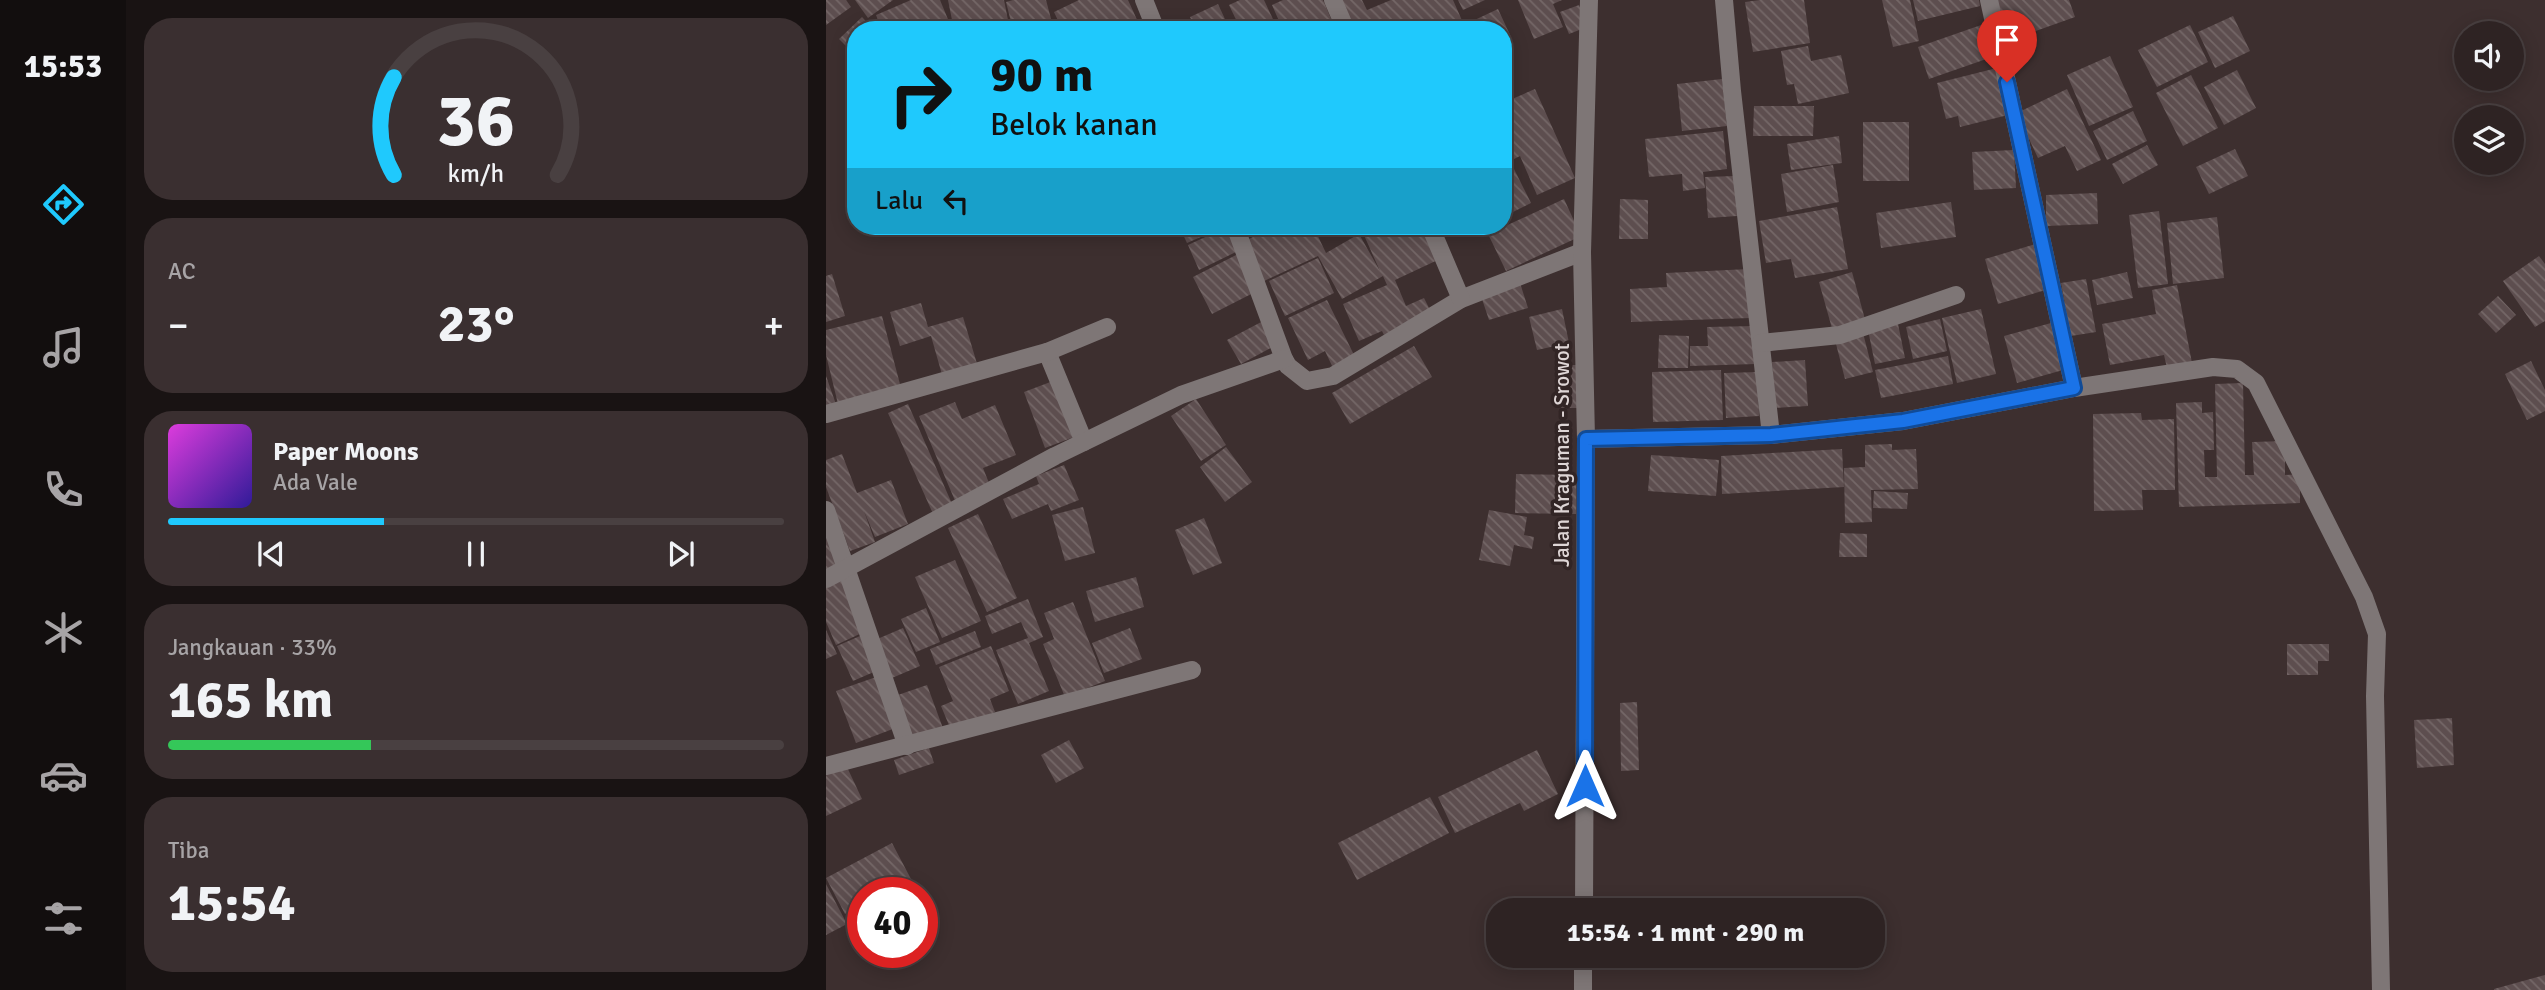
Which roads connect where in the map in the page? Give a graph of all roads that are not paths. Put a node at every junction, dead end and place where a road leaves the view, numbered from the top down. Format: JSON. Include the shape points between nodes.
{"nodes":[{"id":1,"x":1144,"y":0,"type":"edge"},
{"id":2,"x":1333,"y":0,"type":"edge"},
{"id":3,"x":1590,"y":0,"type":"edge"},
{"id":4,"x":1724,"y":0,"type":"edge"},
{"id":5,"x":1989,"y":0,"type":"edge"},
{"id":6,"x":1152,"y":21,"type":"edge"},
{"id":7,"x":1342,"y":21,"type":"edge"},
{"id":8,"x":1238,"y":235,"type":"edge"},
{"id":9,"x":1434,"y":235,"type":"edge"},
{"id":10,"x":1582,"y":252,"type":"junction"},
{"id":11,"x":1956,"y":295,"type":"dead end"},
{"id":12,"x":1461,"y":299,"type":"junction"},
{"id":13,"x":1107,"y":327,"type":"dead end"},
{"id":14,"x":1761,"y":343,"type":"junction"},
{"id":15,"x":1047,"y":352,"type":"junction"},
{"id":16,"x":1284,"y":359,"type":"junction"},
{"id":17,"x":2074,"y":388,"type":"junction"},
{"id":18,"x":826,"y":414,"type":"edge"},
{"id":19,"x":1771,"y":435,"type":"junction"},
{"id":20,"x":1586,"y":439,"type":"junction"},
{"id":21,"x":1084,"y":442,"type":"junction"},
{"id":22,"x":826,"y":510,"type":"edge"},
{"id":23,"x":845,"y":568,"type":"junction"},
{"id":24,"x":826,"y":579,"type":"edge"},
{"id":25,"x":1192,"y":670,"type":"dead end"},
{"id":26,"x":907,"y":746,"type":"junction"},
{"id":27,"x":826,"y":765,"type":"edge"},
{"id":28,"x":1584,"y":898,"type":"edge"},
{"id":29,"x":1583,"y":968,"type":"edge"},
{"id":30,"x":1583,"y":990,"type":"edge"},
{"id":31,"x":2381,"y":990,"type":"edge"}],
"edges":[{"from":1,"to":6,"type":"street"},
{"from":2,"to":7,"type":"street"},
{"from":3,"to":10,"type":"street","name":"Jalan Kraguman - Srowot"},
{"from":4,"to":14,"type":"street"},
{"from":5,"to":17,"type":"street"},
{"from":8,"to":16,"type":"street"},
{"from":9,"to":12,"type":"street"},
{"from":10,"to":12,"type":"street"},
{"from":10,"to":20,"type":"street","name":"Jalan Kraguman - Srowot"},
{"from":11,"to":14,"type":"street","via":[[1840,335]]},
{"from":12,"to":16,"type":"street","via":[[1333,376],[1307,381]]},
{"from":13,"to":15,"type":"street"},
{"from":14,"to":19,"type":"street"},
{"from":15,"to":18,"type":"street"},
{"from":15,"to":21,"type":"street"},
{"from":16,"to":21,"type":"street","via":[[1181,395]]},
{"from":17,"to":19,"type":"street","via":[[1903,421]]},
{"from":17,"to":31,"type":"street","via":[[2213,367],[2237,369],[2256,383],[2364,597],[2376,634]]},
{"from":19,"to":20,"type":"street"},
{"from":20,"to":28,"type":"street","name":"Jalan Kraguman - Srowot"},
{"from":21,"to":23,"type":"street"},
{"from":22,"to":23,"type":"street"},
{"from":23,"to":24,"type":"street"},
{"from":23,"to":26,"type":"street"},
{"from":25,"to":26,"type":"street"},
{"from":26,"to":27,"type":"street"},
{"from":29,"to":30,"type":"street"}]}
